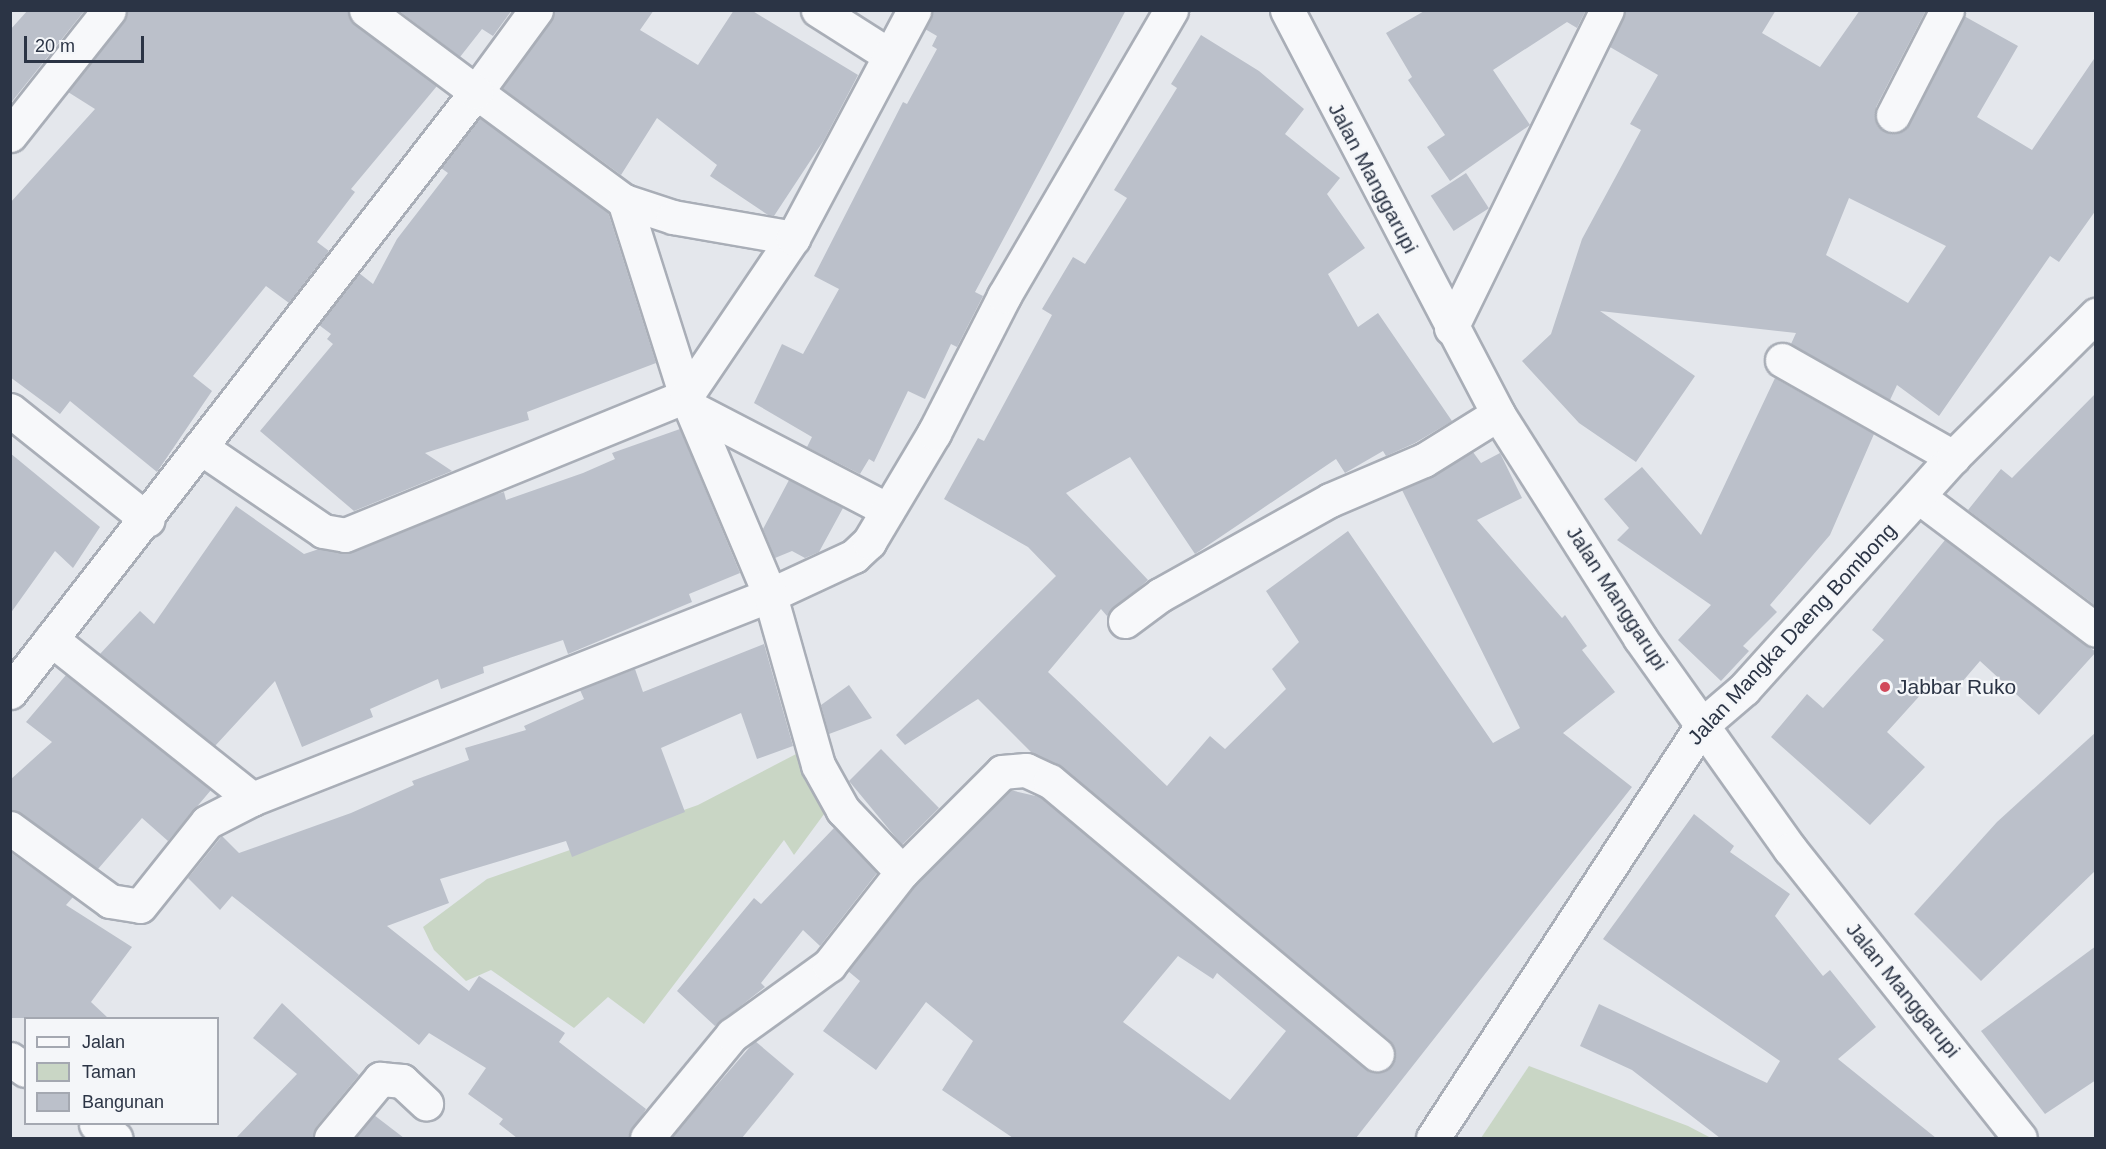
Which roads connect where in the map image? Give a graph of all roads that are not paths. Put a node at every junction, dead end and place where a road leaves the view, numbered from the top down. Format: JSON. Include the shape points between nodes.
{"nodes":[{"id":1,"x":109,"y":10,"type":"edge"},
{"id":2,"x":366,"y":10,"type":"edge"},
{"id":3,"x":536,"y":10,"type":"edge"},
{"id":4,"x":818,"y":10,"type":"edge"},
{"id":5,"x":914,"y":10,"type":"edge"},
{"id":6,"x":1171,"y":10,"type":"edge"},
{"id":7,"x":1287,"y":10,"type":"edge"},
{"id":8,"x":1607,"y":10,"type":"edge"},
{"id":9,"x":1947,"y":10,"type":"edge"},
{"id":10,"x":889,"y":55,"type":"junction"},
{"id":11,"x":476,"y":92,"type":"junction"},
{"id":12,"x":1893,"y":115,"type":"dead end"},
{"id":13,"x":10,"y":135,"type":"edge"},
{"id":14,"x":624,"y":201,"type":"junction"},
{"id":15,"x":793,"y":238,"type":"junction"},
{"id":16,"x":2096,"y":315,"type":"edge"},
{"id":17,"x":1451,"y":328,"type":"junction"},
{"id":18,"x":1782,"y":360,"type":"dead end"},
{"id":19,"x":691,"y":403,"type":"junction"},
{"id":20,"x":10,"y":410,"type":"edge"},
{"id":21,"x":1498,"y":414,"type":"junction"},
{"id":22,"x":200,"y":447,"type":"junction"},
{"id":23,"x":1953,"y":457,"type":"junction"},
{"id":24,"x":1919,"y":497,"type":"junction"},
{"id":25,"x":888,"y":510,"type":"junction"},
{"id":26,"x":148,"y":520,"type":"junction"},
{"id":27,"x":770,"y":595,"type":"junction"},
{"id":28,"x":1125,"y":621,"type":"dead end"},
{"id":29,"x":2096,"y":630,"type":"edge"},
{"id":30,"x":51,"y":639,"type":"junction"},
{"id":31,"x":10,"y":692,"type":"edge"},
{"id":32,"x":1702,"y":724,"type":"junction"},
{"id":33,"x":252,"y":799,"type":"junction"},
{"id":34,"x":10,"y":828,"type":"edge"},
{"id":35,"x":902,"y":872,"type":"junction"},
{"id":36,"x":1377,"y":1054,"type":"dead end"},
{"id":37,"x":10,"y":1059,"type":"edge"},
{"id":38,"x":24,"y":1069,"type":"edge"},
{"id":39,"x":426,"y":1103,"type":"dead end"},
{"id":40,"x":97,"y":1125,"type":"edge"},
{"id":41,"x":2010,"y":1134,"type":"edge"},
{"id":42,"x":115,"y":1138,"type":"edge"},
{"id":43,"x":331,"y":1138,"type":"edge"},
{"id":44,"x":647,"y":1138,"type":"edge"},
{"id":45,"x":1433,"y":1138,"type":"edge"}],
"edges":[{"from":1,"to":13,"type":"street"},
{"from":2,"to":11,"type":"street"},
{"from":3,"to":11,"type":"street"},
{"from":4,"to":10,"type":"street"},
{"from":5,"to":10,"type":"street"},
{"from":6,"to":25,"type":"street","via":[[1004,296]]},
{"from":7,"to":17,"type":"street","name":"Jalan Manggarupi"},
{"from":8,"to":17,"type":"street"},
{"from":9,"to":12,"type":"street"},
{"from":10,"to":15,"type":"street"},
{"from":11,"to":14,"type":"street"},
{"from":11,"to":22,"type":"street"},
{"from":14,"to":15,"type":"street","via":[[673,217]]},
{"from":14,"to":19,"type":"street"},
{"from":15,"to":19,"type":"street"},
{"from":16,"to":23,"type":"street","name":"Jalan Mangka Daeng Bombong"},
{"from":17,"to":21,"type":"street","name":"Jalan Manggarupi"},
{"from":18,"to":23,"type":"street"},
{"from":19,"to":22,"type":"street","via":[[345,536],[323,531]]},
{"from":19,"to":25,"type":"street"},
{"from":19,"to":27,"type":"street"},
{"from":20,"to":26,"type":"street"},
{"from":21,"to":28,"type":"street","via":[[1424,460],[1330,500],[1160,595]]},
{"from":21,"to":32,"type":"street","name":"Jalan Manggarupi","via":[[1640,638]]},
{"from":22,"to":26,"type":"street"},
{"from":23,"to":24,"type":"street","name":"Jalan Mangka Daeng Bombong"},
{"from":24,"to":29,"type":"street"},
{"from":24,"to":32,"type":"street","name":"Jalan Mangka Daeng Bombong","via":[[1744,689]]},
{"from":25,"to":27,"type":"street","via":[[854,556]]},
{"from":26,"to":30,"type":"street"},
{"from":27,"to":33,"type":"street"},
{"from":27,"to":35,"type":"street","via":[[818,765],[843,810]]},
{"from":30,"to":31,"type":"street"},
{"from":30,"to":33,"type":"street"},
{"from":32,"to":41,"type":"street","name":"Jalan Manggarupi","via":[[1790,849]]},
{"from":32,"to":45,"type":"street","name":"Jalan Mangka Daeng Bombong"},
{"from":33,"to":34,"type":"street","via":[[207,822],[140,906],[110,901]]},
{"from":35,"to":36,"type":"street","via":[[1002,772],[1026,770],[1050,781]]},
{"from":35,"to":44,"type":"street","via":[[829,965],[732,1035]]},
{"from":37,"to":38,"type":"street"},
{"from":39,"to":43,"type":"street","via":[[402,1081],[380,1079]]},
{"from":40,"to":42,"type":"street"}]}
